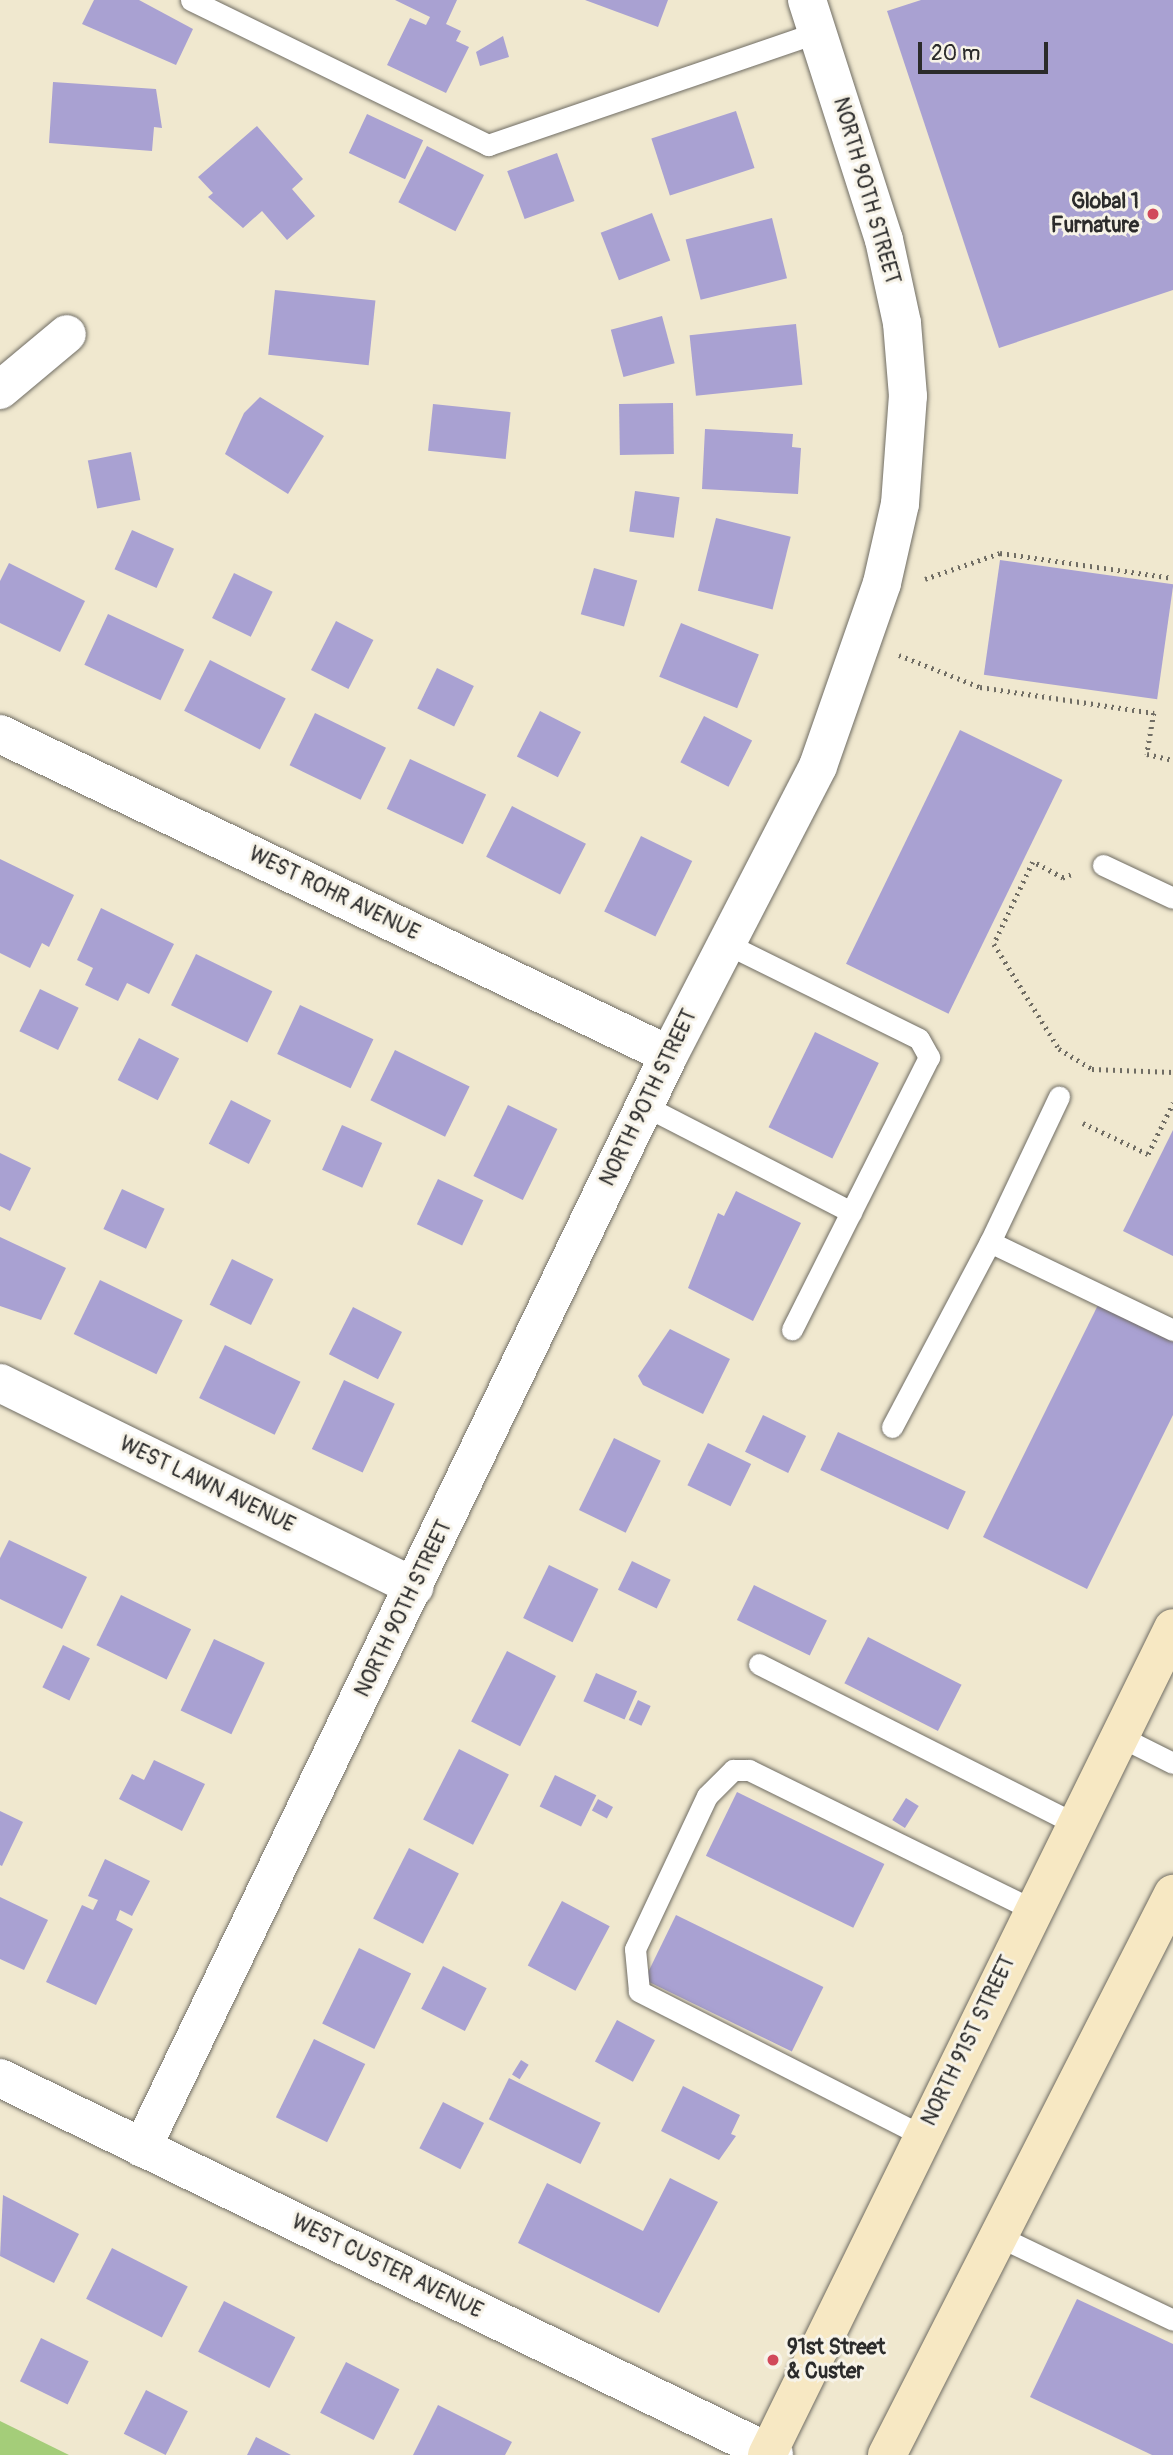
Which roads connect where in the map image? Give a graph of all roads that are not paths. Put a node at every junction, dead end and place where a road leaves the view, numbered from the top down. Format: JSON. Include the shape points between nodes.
{"nodes":[{"id":1,"x":191,"y":0,"type":"edge"},
{"id":2,"x":812,"y":16,"type":"edge"},
{"id":3,"x":67,"y":334,"type":"dead end"},
{"id":4,"x":0,"y":390,"type":"edge"},
{"id":5,"x":0,"y":734,"type":"edge"},
{"id":6,"x":1103,"y":865,"type":"road end"},
{"id":7,"x":1173,"y":898,"type":"edge"},
{"id":8,"x":725,"y":943,"type":"junction"},
{"id":9,"x":669,"y":1055,"type":"junction"},
{"id":10,"x":1056,"y":1103,"type":"road end"},
{"id":11,"x":645,"y":1106,"type":"junction"},
{"id":12,"x":851,"y":1212,"type":"junction"},
{"id":13,"x":990,"y":1242,"type":"junction"},
{"id":14,"x":792,"y":1329,"type":"dead end"},
{"id":15,"x":1173,"y":1330,"type":"edge"},
{"id":16,"x":0,"y":1383,"type":"edge"},
{"id":17,"x":892,"y":1427,"type":"dead end"},
{"id":18,"x":415,"y":1587,"type":"junction"},
{"id":19,"x":1173,"y":1628,"type":"edge"},
{"id":20,"x":759,"y":1664,"type":"dead end"},
{"id":21,"x":1119,"y":1736,"type":"junction"},
{"id":22,"x":1173,"y":1763,"type":"edge"},
{"id":23,"x":1076,"y":1824,"type":"junction"},
{"id":24,"x":1173,"y":1894,"type":"edge"},
{"id":25,"x":1034,"y":1910,"type":"junction"},
{"id":26,"x":0,"y":2078,"type":"edge"},
{"id":27,"x":923,"y":2136,"type":"junction"},
{"id":28,"x":142,"y":2148,"type":"junction"},
{"id":29,"x":998,"y":2236,"type":"junction"},
{"id":30,"x":1173,"y":2320,"type":"edge"},
{"id":31,"x":770,"y":2454,"type":"edge"},
{"id":32,"x":887,"y":2455,"type":"edge"}],
"edges":[{"from":1,"to":2,"type":"lane","via":[[488,145]]},
{"from":2,"to":8,"type":"street","name":"NORTH 90TH STREET","via":[[884,240],[902,323],[906,423],[900,504],[864,641],[818,766]]},
{"from":3,"to":4,"type":"street"},
{"from":5,"to":9,"type":"street","name":"WEST ROHR AVENUE"},
{"from":6,"to":7,"type":"lane"},
{"from":8,"to":9,"type":"street","name":"NORTH 90TH STREET"},
{"from":8,"to":12,"type":"lane","via":[[919,1039],[929,1058]]},
{"from":9,"to":11,"type":"street","name":"NORTH 90TH STREET"},
{"from":10,"to":13,"type":"lane"},
{"from":11,"to":12,"type":"lane"},
{"from":11,"to":18,"type":"street","name":"NORTH 90TH STREET"},
{"from":12,"to":14,"type":"lane"},
{"from":13,"to":15,"type":"lane"},
{"from":13,"to":17,"type":"lane"},
{"from":16,"to":18,"type":"street","name":"WEST LAWN AVENUE"},
{"from":18,"to":28,"type":"street","name":"NORTH 90TH STREET"},
{"from":19,"to":21,"type":"main road","name":"NORTH 91ST STREET"},
{"from":20,"to":23,"type":"lane"},
{"from":21,"to":22,"type":"lane"},
{"from":21,"to":23,"type":"main road","name":"NORTH 91ST STREET"},
{"from":23,"to":25,"type":"main road","name":"NORTH 91ST STREET"},
{"from":24,"to":29,"type":"main road"},
{"from":25,"to":27,"type":"main road","name":"NORTH 91ST STREET"},
{"from":25,"to":27,"type":"lane","via":[[749,1770],[733,1770],[707,1796],[635,1949],[639,1991]]},
{"from":26,"to":28,"type":"street","name":"WEST CUSTER AVENUE"},
{"from":27,"to":31,"type":"main road","name":"NORTH 91ST STREET"},
{"from":28,"to":31,"type":"street","name":"WEST CUSTER AVENUE"},
{"from":29,"to":30,"type":"lane"},
{"from":29,"to":32,"type":"main road"}]}
